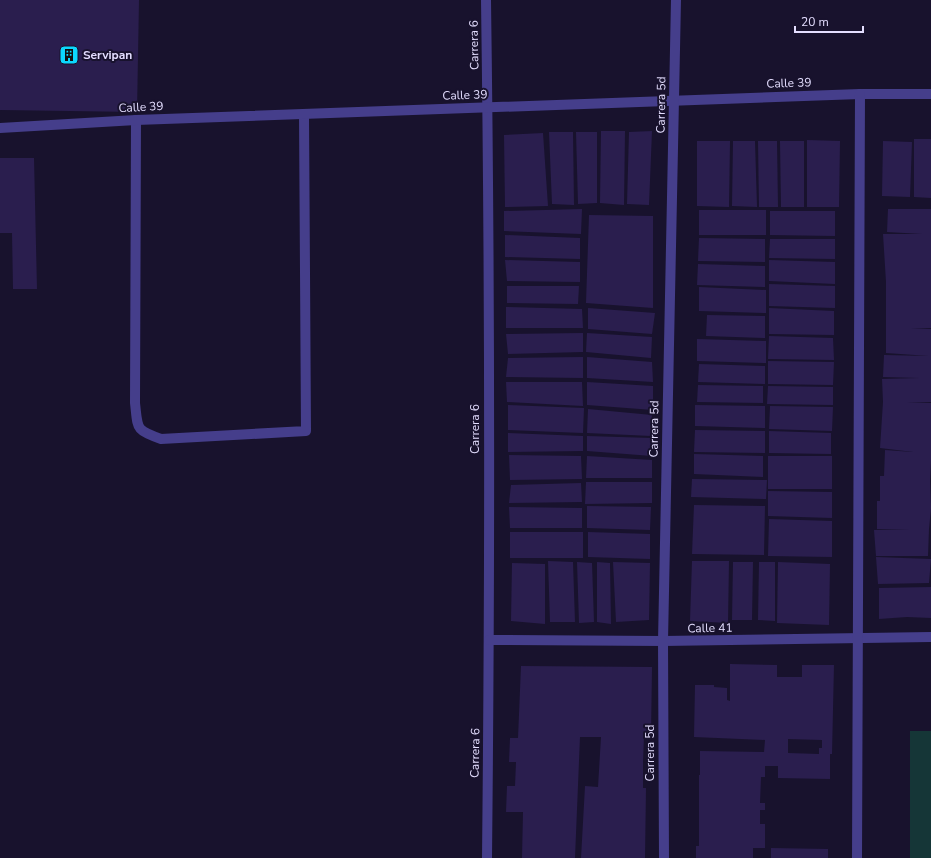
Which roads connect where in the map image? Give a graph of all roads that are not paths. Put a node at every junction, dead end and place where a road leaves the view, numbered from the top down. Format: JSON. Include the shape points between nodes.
{"nodes":[{"id":1,"x":486,"y":0,"type":"edge"},
{"id":2,"x":676,"y":0,"type":"edge"},
{"id":3,"x":860,"y":94,"type":"junction"},
{"id":4,"x":931,"y":94,"type":"edge"},
{"id":5,"x":674,"y":100,"type":"junction"},
{"id":6,"x":488,"y":107,"type":"junction"},
{"id":7,"x":304,"y":114,"type":"junction"},
{"id":8,"x":136,"y":120,"type":"junction"},
{"id":9,"x":0,"y":128,"type":"edge"},
{"id":10,"x":931,"y":637,"type":"edge"},
{"id":11,"x":857,"y":638,"type":"junction"},
{"id":12,"x":489,"y":640,"type":"junction"},
{"id":13,"x":663,"y":641,"type":"junction"},
{"id":14,"x":487,"y":858,"type":"edge"},
{"id":15,"x":664,"y":858,"type":"edge"},
{"id":16,"x":857,"y":858,"type":"edge"}],
"edges":[{"from":1,"to":6,"type":"street","name":"Carrera 6"},
{"from":2,"to":5,"type":"street","name":"Carrera 5d"},
{"from":3,"to":4,"type":"street","name":"Calle 39"},
{"from":3,"to":5,"type":"street","name":"Calle 39"},
{"from":3,"to":11,"type":"street"},
{"from":5,"to":6,"type":"street","name":"Calle 39"},
{"from":5,"to":13,"type":"street","name":"Carrera 5d"},
{"from":6,"to":7,"type":"street","name":"Calle 39"},
{"from":6,"to":12,"type":"street","name":"Carrera 6"},
{"from":7,"to":8,"type":"street","name":"Calle 39"},
{"from":7,"to":8,"type":"street","via":[[306,431],[160,439],[144,433],[137,425],[135,403]]},
{"from":8,"to":9,"type":"street","name":"Calle 39"},
{"from":10,"to":11,"type":"street","name":"Calle 41"},
{"from":11,"to":13,"type":"street","name":"Calle 41"},
{"from":11,"to":16,"type":"street"},
{"from":12,"to":13,"type":"street","name":"Calle 41"},
{"from":12,"to":14,"type":"street","name":"Carrera 6"},
{"from":13,"to":15,"type":"street","name":"Carrera 5d"}]}
